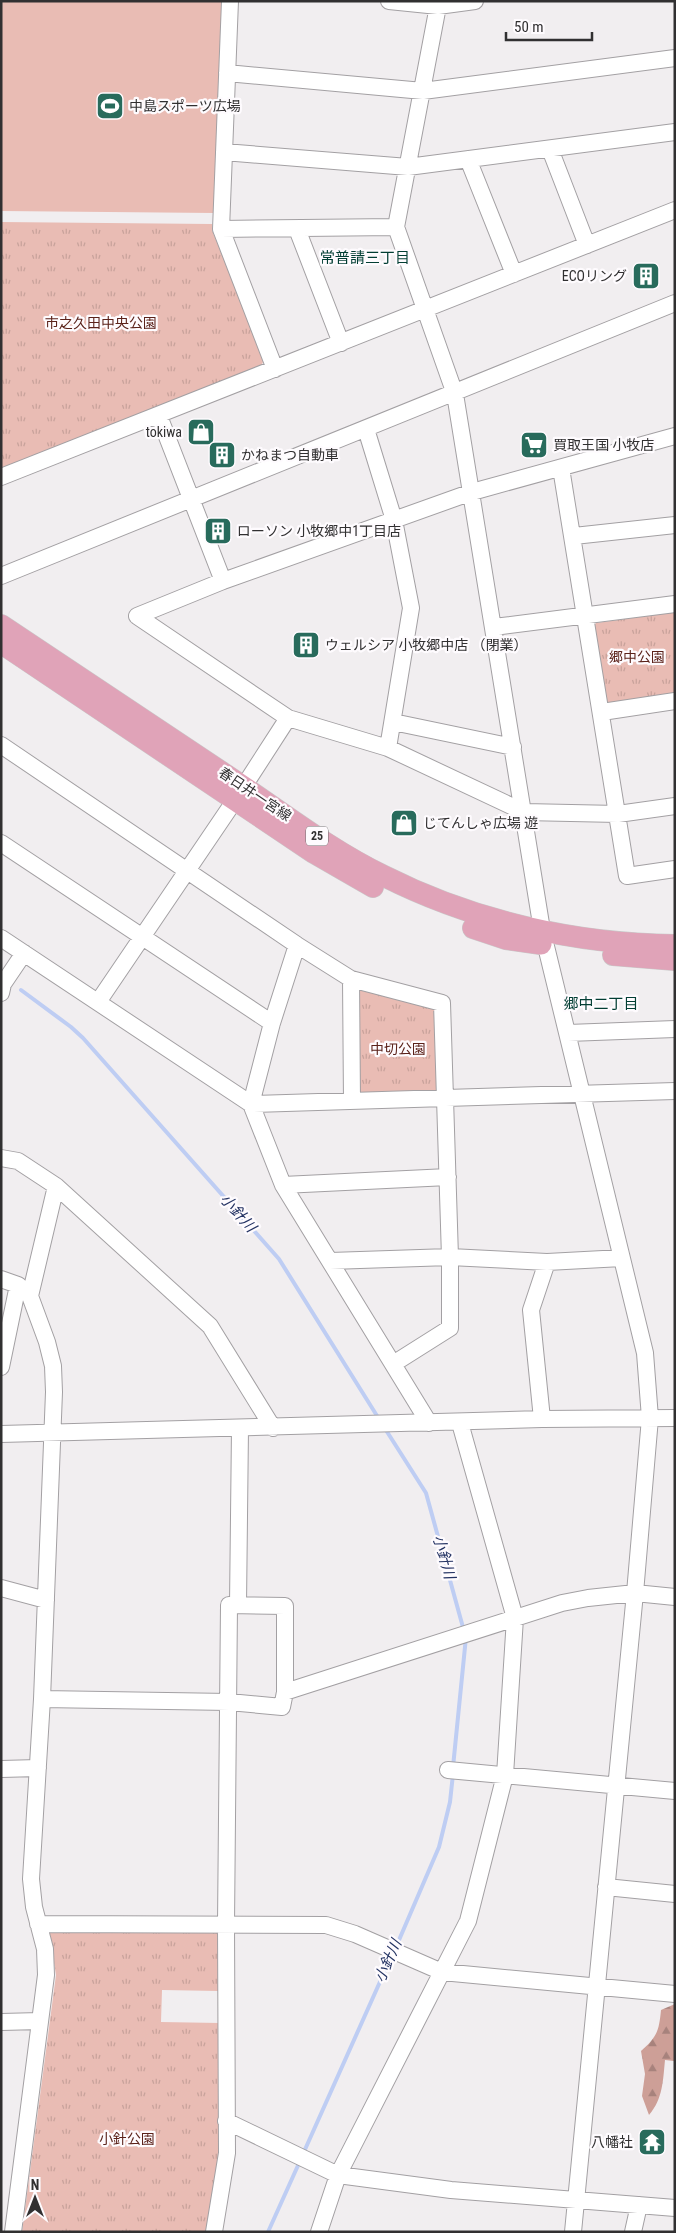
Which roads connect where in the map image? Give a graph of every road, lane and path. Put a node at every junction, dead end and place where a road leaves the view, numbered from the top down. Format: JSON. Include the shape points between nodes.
{"nodes":[{"id":1,"x":230,"y":1,"type":"edge"},
{"id":2,"x":389,"y":1,"type":"edge"},
{"id":3,"x":475,"y":1,"type":"edge"},
{"id":4,"x":438,"y":6,"type":"junction"},
{"id":5,"x":675,"y":58,"type":"edge"},
{"id":6,"x":227,"y":73,"type":"junction"},
{"id":7,"x":423,"y":90,"type":"junction"},
{"id":8,"x":675,"y":132,"type":"edge"},
{"id":9,"x":550,"y":149,"type":"junction"},
{"id":10,"x":224,"y":152,"type":"junction"},
{"id":11,"x":468,"y":159,"type":"junction"},
{"id":12,"x":408,"y":167,"type":"junction"},
{"id":13,"x":675,"y":210,"type":"edge"},
{"id":14,"x":396,"y":227,"type":"junction"},
{"id":15,"x":221,"y":229,"type":"junction"},
{"id":16,"x":298,"y":229,"type":"junction"},
{"id":17,"x":587,"y":245,"type":"junction"},
{"id":18,"x":514,"y":274,"type":"junction"},
{"id":19,"x":675,"y":303,"type":"edge"},
{"id":20,"x":425,"y":310,"type":"junction"},
{"id":21,"x":341,"y":343,"type":"junction"},
{"id":22,"x":275,"y":369,"type":"junction"},
{"id":23,"x":455,"y":394,"type":"junction"},
{"id":24,"x":159,"y":416,"type":"junction"},
{"id":25,"x":366,"y":429,"type":"junction"},
{"id":26,"x":675,"y":436,"type":"edge"},
{"id":27,"x":561,"y":468,"type":"junction"},
{"id":28,"x":1,"y":477,"type":"edge"},
{"id":29,"x":472,"y":492,"type":"junction"},
{"id":30,"x":191,"y":498,"type":"junction"},
{"id":31,"x":394,"y":520,"type":"junction"},
{"id":32,"x":675,"y":525,"type":"edge"},
{"id":33,"x":574,"y":536,"type":"junction"},
{"id":34,"x":1,"y":576,"type":"edge"},
{"id":35,"x":223,"y":581,"type":"junction"},
{"id":36,"x":675,"y":604,"type":"edge"},
{"id":37,"x":586,"y":615,"type":"junction"},
{"id":38,"x":1,"y":625,"type":"edge"},
{"id":39,"x":494,"y":627,"type":"junction"},
{"id":40,"x":1,"y":643,"type":"edge"},
{"id":41,"x":675,"y":701,"type":"edge"},
{"id":42,"x":602,"y":712,"type":"junction"},
{"id":43,"x":288,"y":718,"type":"junction"},
{"id":44,"x":393,"y":722,"type":"junction"},
{"id":45,"x":1,"y":745,"type":"edge"},
{"id":46,"x":513,"y":747,"type":"junction"},
{"id":47,"x":388,"y":748,"type":"junction"},
{"id":48,"x":239,"y":793,"type":"junction"},
{"id":49,"x":675,"y":806,"type":"edge"},
{"id":50,"x":524,"y":812,"type":"junction"},
{"id":51,"x":618,"y":814,"type":"junction"},
{"id":52,"x":2,"y":846,"type":"edge"},
{"id":53,"x":675,"y":869,"type":"edge"},
{"id":54,"x":187,"y":871,"type":"junction"},
{"id":55,"x":142,"y":936,"type":"junction"},
{"id":56,"x":1,"y":938,"type":"edge"},
{"id":57,"x":544,"y":938,"type":"junction"},
{"id":58,"x":675,"y":945,"type":"edge"},
{"id":59,"x":298,"y":946,"type":"junction"},
{"id":60,"x":24,"y":953,"type":"junction"},
{"id":61,"x":675,"y":960,"type":"edge"},
{"id":62,"x":351,"y":979,"type":"junction"},
{"id":63,"x":1,"y":993,"type":"edge"},
{"id":64,"x":98,"y":1002,"type":"junction"},
{"id":65,"x":272,"y":1023,"type":"junction"},
{"id":66,"x":675,"y":1029,"type":"edge"},
{"id":67,"x":568,"y":1033,"type":"junction"},
{"id":68,"x":675,"y":1091,"type":"edge"},
{"id":69,"x":582,"y":1094,"type":"junction"},
{"id":70,"x":446,"y":1098,"type":"junction"},
{"id":71,"x":352,"y":1101,"type":"junction"},
{"id":72,"x":251,"y":1104,"type":"junction"},
{"id":73,"x":1,"y":1158,"type":"edge"},
{"id":74,"x":448,"y":1177,"type":"junction"},
{"id":75,"x":283,"y":1184,"type":"junction"},
{"id":76,"x":56,"y":1186,"type":"junction"},
{"id":77,"x":450,"y":1258,"type":"junction"},
{"id":78,"x":622,"y":1258,"type":"junction"},
{"id":79,"x":330,"y":1261,"type":"junction"},
{"id":80,"x":547,"y":1262,"type":"junction"},
{"id":81,"x":1,"y":1279,"type":"edge"},
{"id":82,"x":24,"y":1291,"type":"junction"},
{"id":83,"x":393,"y":1364,"type":"junction"},
{"id":84,"x":1,"y":1367,"type":"edge"},
{"id":85,"x":650,"y":1418,"type":"junction"},
{"id":86,"x":675,"y":1418,"type":"edge"},
{"id":87,"x":542,"y":1419,"type":"junction"},
{"id":88,"x":429,"y":1423,"type":"junction"},
{"id":89,"x":460,"y":1423,"type":"junction"},
{"id":90,"x":240,"y":1428,"type":"junction"},
{"id":91,"x":273,"y":1428,"type":"junction"},
{"id":92,"x":52,"y":1432,"type":"junction"},
{"id":93,"x":1,"y":1434,"type":"edge"},
{"id":94,"x":1,"y":1588,"type":"edge"},
{"id":95,"x":635,"y":1593,"type":"junction"},
{"id":96,"x":675,"y":1597,"type":"edge"},
{"id":97,"x":46,"y":1600,"type":"junction"},
{"id":98,"x":238,"y":1605,"type":"junction"},
{"id":99,"x":515,"y":1618,"type":"junction"},
{"id":100,"x":285,"y":1692,"type":"junction"},
{"id":101,"x":42,"y":1699,"type":"junction"},
{"id":102,"x":229,"y":1702,"type":"junction"},
{"id":103,"x":38,"y":1768,"type":"junction"},
{"id":104,"x":1,"y":1769,"type":"edge"},
{"id":105,"x":448,"y":1770,"type":"dead end"},
{"id":106,"x":504,"y":1775,"type":"junction"},
{"id":107,"x":616,"y":1786,"type":"junction"},
{"id":108,"x":675,"y":1791,"type":"edge"},
{"id":109,"x":606,"y":1887,"type":"junction"},
{"id":110,"x":675,"y":1894,"type":"edge"},
{"id":111,"x":38,"y":1924,"type":"junction"},
{"id":112,"x":226,"y":1924,"type":"junction"},
{"id":113,"x":442,"y":1972,"type":"junction"},
{"id":114,"x":597,"y":1987,"type":"junction"},
{"id":115,"x":675,"y":1994,"type":"edge"},
{"id":116,"x":40,"y":2021,"type":"junction"},
{"id":117,"x":1,"y":2022,"type":"edge"},
{"id":118,"x":226,"y":2122,"type":"junction"},
{"id":119,"x":338,"y":2175,"type":"junction"},
{"id":120,"x":577,"y":2199,"type":"junction"},
{"id":121,"x":639,"y":2205,"type":"junction"},
{"id":122,"x":675,"y":2208,"type":"edge"},
{"id":123,"x":14,"y":2232,"type":"edge"},
{"id":124,"x":214,"y":2232,"type":"edge"},
{"id":125,"x":319,"y":2232,"type":"edge"},
{"id":126,"x":573,"y":2232,"type":"edge"},
{"id":127,"x":633,"y":2232,"type":"edge"}],
"edges":[{"from":1,"to":6,"type":"street"},
{"from":2,"to":4,"type":"street"},
{"from":3,"to":4,"type":"street"},
{"from":4,"to":7,"type":"street"},
{"from":5,"to":7,"type":"street"},
{"from":6,"to":7,"type":"street"},
{"from":6,"to":10,"type":"street"},
{"from":7,"to":12,"type":"street"},
{"from":8,"to":9,"type":"street"},
{"from":9,"to":11,"type":"street"},
{"from":9,"to":17,"type":"street"},
{"from":10,"to":12,"type":"street"},
{"from":10,"to":15,"type":"street"},
{"from":11,"to":12,"type":"street"},
{"from":11,"to":18,"type":"street"},
{"from":12,"to":14,"type":"street"},
{"from":13,"to":17,"type":"street"},
{"from":14,"to":16,"type":"street"},
{"from":14,"to":20,"type":"street"},
{"from":15,"to":16,"type":"street"},
{"from":15,"to":22,"type":"street"},
{"from":16,"to":21,"type":"street"},
{"from":17,"to":18,"type":"street"},
{"from":18,"to":20,"type":"street"},
{"from":19,"to":23,"type":"street"},
{"from":20,"to":21,"type":"street"},
{"from":20,"to":23,"type":"street"},
{"from":21,"to":22,"type":"street"},
{"from":22,"to":24,"type":"street"},
{"from":23,"to":25,"type":"street"},
{"from":23,"to":29,"type":"street"},
{"from":24,"to":28,"type":"street"},
{"from":24,"to":30,"type":"street"},
{"from":25,"to":30,"type":"street"},
{"from":25,"to":31,"type":"street"},
{"from":26,"to":27,"type":"street"},
{"from":27,"to":29,"type":"street"},
{"from":27,"to":33,"type":"street"},
{"from":29,"to":31,"type":"street"},
{"from":29,"to":39,"type":"street"},
{"from":30,"to":34,"type":"street"},
{"from":30,"to":35,"type":"street"},
{"from":31,"to":35,"type":"street"},
{"from":31,"to":44,"type":"street","via":[[410,608]]},
{"from":32,"to":33,"type":"street"},
{"from":33,"to":37,"type":"street"},
{"from":35,"to":43,"type":"street","via":[[137,616]]},
{"from":36,"to":37,"type":"street"},
{"from":37,"to":39,"type":"street"},
{"from":37,"to":42,"type":"street"},
{"from":38,"to":48,"type":"main road","name":"春日井一宮線","number":"25"},
{"from":39,"to":46,"type":"street"},
{"from":40,"to":48,"type":"main road","name":"春日井一宮線","number":"25"},
{"from":41,"to":42,"type":"street"},
{"from":42,"to":51,"type":"street"},
{"from":43,"to":47,"type":"street"},
{"from":43,"to":48,"type":"street"},
{"from":44,"to":46,"type":"street"},
{"from":44,"to":47,"type":"street"},
{"from":45,"to":54,"type":"street"},
{"from":46,"to":50,"type":"street"},
{"from":47,"to":50,"type":"street"},
{"from":48,"to":54,"type":"street"},
{"from":48,"to":57,"type":"main road","name":"春日井一宮線","number":"25","via":[[314,854],[378,890],[454,922],[506,939]]},
{"from":49,"to":51,"type":"street"},
{"from":50,"to":51,"type":"street"},
{"from":50,"to":57,"type":"street"},
{"from":51,"to":53,"type":"street","via":[[627,876]]},
{"from":52,"to":55,"type":"street"},
{"from":54,"to":55,"type":"street"},
{"from":54,"to":59,"type":"street"},
{"from":55,"to":64,"type":"street"},
{"from":55,"to":65,"type":"street"},
{"from":56,"to":60,"type":"street"},
{"from":57,"to":58,"type":"main road","name":"春日井一宮線","number":"25"},
{"from":57,"to":61,"type":"main road","name":"春日井一宮線","number":"25","via":[[614,955]]},
{"from":57,"to":67,"type":"street"},
{"from":59,"to":62,"type":"street"},
{"from":59,"to":65,"type":"street"},
{"from":60,"to":63,"type":"street","via":[[3,984]]},
{"from":60,"to":64,"type":"street"},
{"from":62,"to":70,"type":"street","via":[[442,1003]]},
{"from":62,"to":71,"type":"street"},
{"from":64,"to":72,"type":"street"},
{"from":65,"to":72,"type":"street"},
{"from":66,"to":67,"type":"street"},
{"from":67,"to":69,"type":"street"},
{"from":68,"to":69,"type":"street"},
{"from":69,"to":70,"type":"street"},
{"from":69,"to":78,"type":"street"},
{"from":70,"to":71,"type":"street"},
{"from":70,"to":74,"type":"street"},
{"from":71,"to":72,"type":"street"},
{"from":72,"to":75,"type":"street"},
{"from":73,"to":76,"type":"street","via":[[18,1161]]},
{"from":74,"to":75,"type":"street"},
{"from":74,"to":77,"type":"street"},
{"from":75,"to":79,"type":"street"},
{"from":76,"to":82,"type":"street"},
{"from":76,"to":91,"type":"street","via":[[210,1326]]},
{"from":77,"to":79,"type":"street"},
{"from":77,"to":80,"type":"street"},
{"from":77,"to":83,"type":"street","via":[[450,1328]]},
{"from":78,"to":80,"type":"street"},
{"from":78,"to":85,"type":"street","via":[[645,1352]]},
{"from":79,"to":83,"type":"street"},
{"from":80,"to":87,"type":"street","via":[[531,1310]]},
{"from":81,"to":82,"type":"street"},
{"from":82,"to":84,"type":"street"},
{"from":82,"to":92,"type":"street","via":[[47,1342],[53,1366]]},
{"from":83,"to":88,"type":"street"},
{"from":85,"to":86,"type":"street"},
{"from":85,"to":87,"type":"street"},
{"from":85,"to":95,"type":"street"},
{"from":87,"to":89,"type":"street"},
{"from":88,"to":89,"type":"street"},
{"from":88,"to":91,"type":"street"},
{"from":89,"to":99,"type":"street"},
{"from":90,"to":91,"type":"street"},
{"from":90,"to":92,"type":"street"},
{"from":90,"to":98,"type":"street"},
{"from":92,"to":93,"type":"street"},
{"from":92,"to":97,"type":"street"},
{"from":94,"to":97,"type":"street"},
{"from":95,"to":96,"type":"street"},
{"from":95,"to":99,"type":"street","via":[[562,1603]]},
{"from":95,"to":107,"type":"street"},
{"from":97,"to":101,"type":"street"},
{"from":98,"to":100,"type":"street","via":[[285,1606]]},
{"from":98,"to":102,"type":"street","via":[[229,1605]]},
{"from":99,"to":100,"type":"street"},
{"from":99,"to":106,"type":"street"},
{"from":100,"to":102,"type":"street","via":[[282,1707]]},
{"from":101,"to":102,"type":"street"},
{"from":101,"to":103,"type":"street"},
{"from":102,"to":112,"type":"street"},
{"from":103,"to":104,"type":"street"},
{"from":103,"to":111,"type":"street","via":[[31,1878]]},
{"from":105,"to":106,"type":"street"},
{"from":106,"to":107,"type":"street"},
{"from":106,"to":113,"type":"street","via":[[468,1921]]},
{"from":107,"to":108,"type":"street"},
{"from":107,"to":109,"type":"street"},
{"from":109,"to":110,"type":"street"},
{"from":109,"to":114,"type":"street"},
{"from":111,"to":112,"type":"street"},
{"from":111,"to":116,"type":"street","via":[[45,1949],[46,1975]]},
{"from":112,"to":113,"type":"street","via":[[326,1925],[355,1934]]},
{"from":112,"to":118,"type":"street"},
{"from":113,"to":114,"type":"street"},
{"from":113,"to":119,"type":"street"},
{"from":114,"to":115,"type":"street"},
{"from":114,"to":120,"type":"street"},
{"from":116,"to":117,"type":"street"},
{"from":116,"to":123,"type":"street"},
{"from":118,"to":119,"type":"street"},
{"from":118,"to":124,"type":"street","via":[[227,2153]]},
{"from":119,"to":120,"type":"street","via":[[452,2190]]},
{"from":119,"to":125,"type":"street"},
{"from":120,"to":121,"type":"street"},
{"from":120,"to":126,"type":"street"},
{"from":121,"to":122,"type":"street"},
{"from":121,"to":127,"type":"street"}]}
